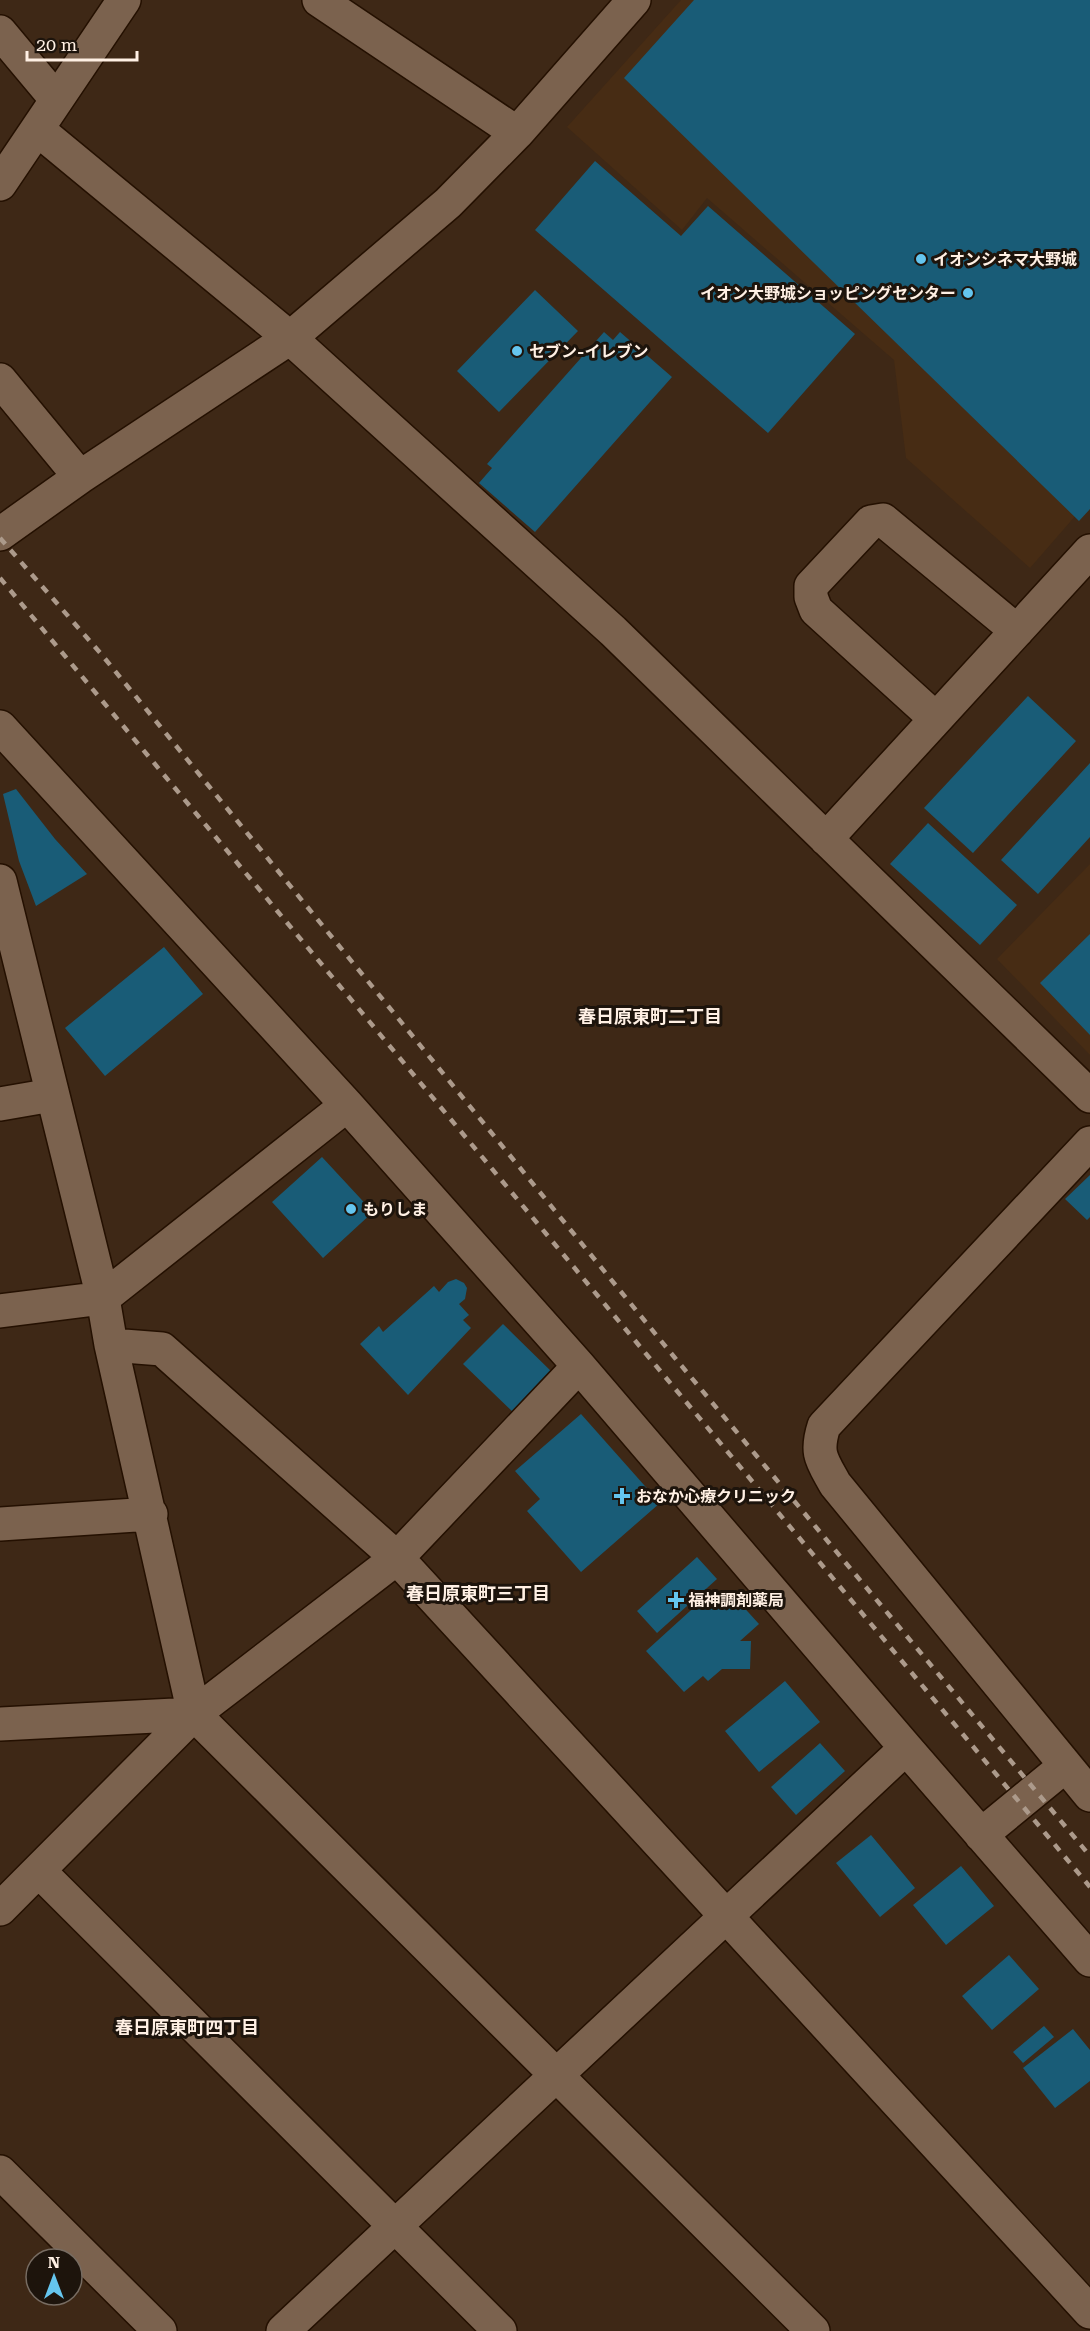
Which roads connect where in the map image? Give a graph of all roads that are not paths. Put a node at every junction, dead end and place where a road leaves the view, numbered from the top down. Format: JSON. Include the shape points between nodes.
{"nodes":[{"id":1,"x":124,"y":0,"type":"edge"},
{"id":2,"x":320,"y":0,"type":"edge"},
{"id":3,"x":634,"y":0,"type":"edge"},
{"id":4,"x":0,"y":32,"type":"edge"},
{"id":5,"x":56,"y":99,"type":"junction"},
{"id":6,"x":37,"y":129,"type":"junction"},
{"id":7,"x":518,"y":134,"type":"junction"},
{"id":8,"x":0,"y":184,"type":"edge"},
{"id":9,"x":290,"y":338,"type":"junction"},
{"id":10,"x":0,"y":380,"type":"edge"},
{"id":11,"x":80,"y":477,"type":"junction"},
{"id":12,"x":0,"y":534,"type":"edge"},
{"id":13,"x":1090,"y":551,"type":"edge"},
{"id":14,"x":1017,"y":631,"type":"junction"},
{"id":15,"x":936,"y":719,"type":"junction"},
{"id":16,"x":0,"y":727,"type":"edge"},
{"id":17,"x":826,"y":839,"type":"junction"},
{"id":18,"x":0,"y":882,"type":"edge"},
{"id":19,"x":52,"y":1095,"type":"junction"},
{"id":20,"x":1090,"y":1096,"type":"edge"},
{"id":21,"x":0,"y":1104,"type":"edge"},
{"id":22,"x":347,"y":1105,"type":"junction"},
{"id":23,"x":1090,"y":1143,"type":"edge"},
{"id":24,"x":103,"y":1298,"type":"junction"},
{"id":25,"x":0,"y":1311,"type":"edge"},
{"id":26,"x":111,"y":1345,"type":"junction"},
{"id":27,"x":579,"y":1366,"type":"junction"},
{"id":28,"x":151,"y":1514,"type":"junction"},
{"id":29,"x":0,"y":1524,"type":"edge"},
{"id":30,"x":397,"y":1558,"type":"junction"},
{"id":31,"x":194,"y":1714,"type":"junction"},
{"id":32,"x":0,"y":1724,"type":"edge"},
{"id":33,"x":906,"y":1748,"type":"junction"},
{"id":34,"x":1065,"y":1766,"type":"junction"},
{"id":35,"x":1090,"y":1796,"type":"edge"},
{"id":36,"x":981,"y":1835,"type":"junction"},
{"id":37,"x":39,"y":1871,"type":"junction"},
{"id":38,"x":0,"y":1909,"type":"edge"},
{"id":39,"x":726,"y":1917,"type":"junction"},
{"id":40,"x":1090,"y":1960,"type":"edge"},
{"id":41,"x":556,"y":2075,"type":"junction"},
{"id":42,"x":0,"y":2172,"type":"edge"},
{"id":43,"x":395,"y":2226,"type":"junction"},
{"id":44,"x":1090,"y":2312,"type":"edge"},
{"id":45,"x":160,"y":2331,"type":"edge"},
{"id":46,"x":283,"y":2331,"type":"edge"},
{"id":47,"x":500,"y":2331,"type":"edge"},
{"id":48,"x":813,"y":2331,"type":"edge"}],
"edges":[{"from":1,"to":5,"type":"street"},
{"from":2,"to":7,"type":"street"},
{"from":3,"to":7,"type":"street"},
{"from":4,"to":5,"type":"street"},
{"from":5,"to":6,"type":"street"},
{"from":6,"to":8,"type":"street"},
{"from":6,"to":9,"type":"street"},
{"from":7,"to":9,"type":"street","via":[[448,203]]},
{"from":9,"to":11,"type":"street"},
{"from":9,"to":17,"type":"street","via":[[613,631]]},
{"from":10,"to":11,"type":"street"},
{"from":11,"to":12,"type":"street"},
{"from":13,"to":14,"type":"street"},
{"from":14,"to":15,"type":"street"},
{"from":14,"to":15,"type":"street","via":[[883,520],[871,522],[819,578],[812,586],[816,610]]},
{"from":15,"to":17,"type":"street"},
{"from":16,"to":22,"type":"street"},
{"from":17,"to":20,"type":"street"},
{"from":18,"to":19,"type":"street"},
{"from":19,"to":21,"type":"street"},
{"from":19,"to":24,"type":"street"},
{"from":22,"to":24,"type":"street"},
{"from":22,"to":27,"type":"street"},
{"from":23,"to":34,"type":"street","via":[[824,1426],[819,1446],[819,1454],[835,1484]]},
{"from":24,"to":25,"type":"street"},
{"from":24,"to":26,"type":"street"},
{"from":26,"to":28,"type":"street"},
{"from":26,"to":30,"type":"street","via":[[162,1348]]},
{"from":27,"to":30,"type":"street"},
{"from":27,"to":33,"type":"street"},
{"from":28,"to":29,"type":"street"},
{"from":28,"to":31,"type":"street"},
{"from":30,"to":31,"type":"street"},
{"from":30,"to":39,"type":"street"},
{"from":31,"to":32,"type":"street"},
{"from":31,"to":37,"type":"street"},
{"from":31,"to":41,"type":"street"},
{"from":33,"to":36,"type":"street"},
{"from":33,"to":39,"type":"street"},
{"from":34,"to":35,"type":"street"},
{"from":34,"to":36,"type":"street"},
{"from":36,"to":40,"type":"street"},
{"from":37,"to":38,"type":"street"},
{"from":37,"to":43,"type":"street"},
{"from":39,"to":41,"type":"street"},
{"from":39,"to":44,"type":"street"},
{"from":41,"to":43,"type":"street"},
{"from":41,"to":48,"type":"street"},
{"from":42,"to":45,"type":"street"},
{"from":43,"to":46,"type":"street"},
{"from":43,"to":47,"type":"street"}]}
